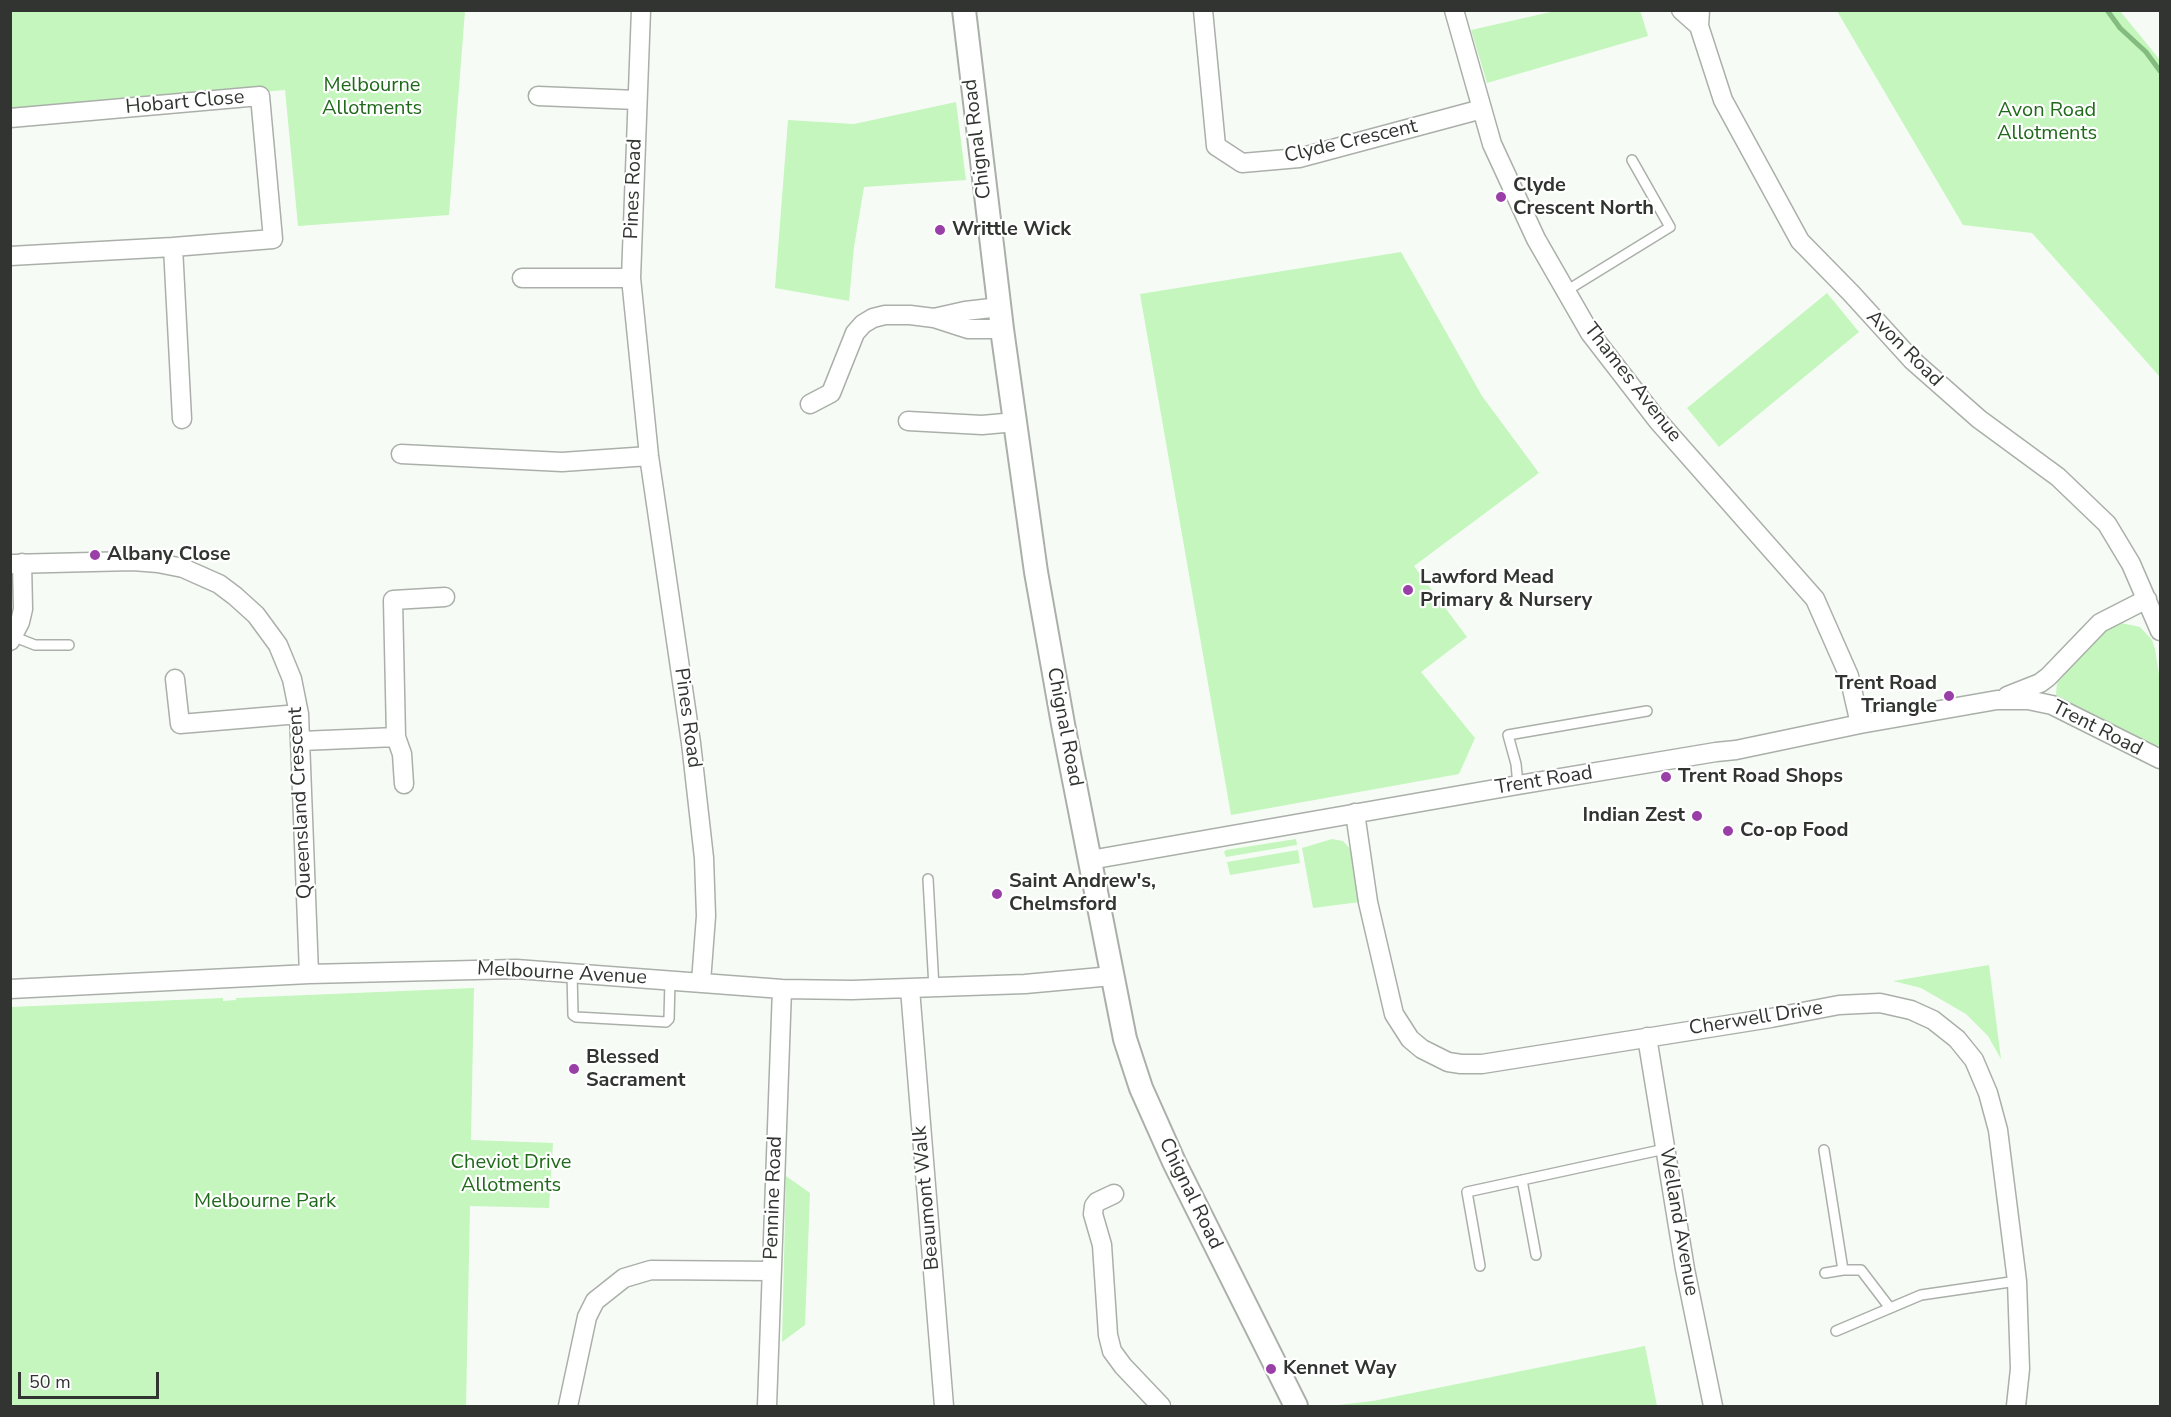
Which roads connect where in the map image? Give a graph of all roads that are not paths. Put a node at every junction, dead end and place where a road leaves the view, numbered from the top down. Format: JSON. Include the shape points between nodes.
{"nodes":[{"id":1,"x":641,"y":10,"type":"edge"},
{"id":2,"x":964,"y":10,"type":"edge"},
{"id":3,"x":1203,"y":10,"type":"edge"},
{"id":4,"x":1454,"y":10,"type":"edge"},
{"id":5,"x":1681,"y":10,"type":"edge"},
{"id":6,"x":1699,"y":18,"type":"edge"},
{"id":7,"x":538,"y":96,"type":"dead end"},
{"id":8,"x":637,"y":100,"type":"junction"},
{"id":9,"x":1482,"y":109,"type":"junction"},
{"id":10,"x":10,"y":118,"type":"edge"},
{"id":11,"x":1632,"y":159,"type":"dead end"},
{"id":12,"x":173,"y":247,"type":"junction"},
{"id":13,"x":10,"y":256,"type":"edge"},
{"id":14,"x":522,"y":278,"type":"dead end"},
{"id":15,"x":631,"y":278,"type":"junction"},
{"id":16,"x":1566,"y":291,"type":"junction"},
{"id":17,"x":1001,"y":318,"type":"junction"},
{"id":18,"x":810,"y":404,"type":"dead end"},
{"id":19,"x":182,"y":418,"type":"dead end"},
{"id":20,"x":908,"y":421,"type":"dead end"},
{"id":21,"x":1016,"y":422,"type":"junction"},
{"id":22,"x":401,"y":454,"type":"dead end"},
{"id":23,"x":649,"y":456,"type":"junction"},
{"id":24,"x":16,"y":563,"type":"edge"},
{"id":25,"x":445,"y":597,"type":"dead end"},
{"id":26,"x":2148,"y":599,"type":"junction"},
{"id":27,"x":2160,"y":631,"type":"edge"},
{"id":28,"x":11,"y":639,"type":"edge"},
{"id":29,"x":69,"y":645,"type":"dead end"},
{"id":30,"x":175,"y":679,"type":"dead end"},
{"id":31,"x":1997,"y":700,"type":"junction"},
{"id":32,"x":1647,"y":711,"type":"dead end"},
{"id":33,"x":299,"y":714,"type":"junction"},
{"id":34,"x":1860,"y":724,"type":"junction"},
{"id":35,"x":396,"y":737,"type":"junction"},
{"id":36,"x":301,"y":741,"type":"junction"},
{"id":37,"x":2160,"y":759,"type":"edge"},
{"id":38,"x":404,"y":784,"type":"dead end"},
{"id":39,"x":1518,"y":785,"type":"junction"},
{"id":40,"x":1355,"y":813,"type":"junction"},
{"id":41,"x":1090,"y":860,"type":"junction"},
{"id":42,"x":928,"y":879,"type":"dead end"},
{"id":43,"x":572,"y":972,"type":"junction"},
{"id":44,"x":309,"y":974,"type":"junction"},
{"id":45,"x":1112,"y":976,"type":"junction"},
{"id":46,"x":670,"y":980,"type":"junction"},
{"id":47,"x":701,"y":982,"type":"junction"},
{"id":48,"x":934,"y":988,"type":"junction"},
{"id":49,"x":10,"y":989,"type":"edge"},
{"id":50,"x":782,"y":989,"type":"junction"},
{"id":51,"x":910,"y":989,"type":"junction"},
{"id":52,"x":1647,"y":1037,"type":"junction"},
{"id":53,"x":1665,"y":1149,"type":"junction"},
{"id":54,"x":1824,"y":1150,"type":"dead end"},
{"id":55,"x":1522,"y":1180,"type":"junction"},
{"id":56,"x":1114,"y":1194,"type":"dead end"},
{"id":57,"x":1536,"y":1255,"type":"dead end"},
{"id":58,"x":1480,"y":1266,"type":"dead end"},
{"id":59,"x":771,"y":1270,"type":"junction"},
{"id":60,"x":1843,"y":1270,"type":"junction"},
{"id":61,"x":1826,"y":1273,"type":"dead end"},
{"id":62,"x":2017,"y":1281,"type":"junction"},
{"id":63,"x":1890,"y":1308,"type":"junction"},
{"id":64,"x":1836,"y":1331,"type":"dead end"},
{"id":65,"x":568,"y":1407,"type":"edge"},
{"id":66,"x":767,"y":1407,"type":"edge"},
{"id":67,"x":944,"y":1407,"type":"edge"},
{"id":68,"x":1161,"y":1407,"type":"edge"},
{"id":69,"x":1296,"y":1407,"type":"edge"},
{"id":70,"x":1713,"y":1407,"type":"edge"},
{"id":71,"x":2016,"y":1407,"type":"edge"}],
"edges":[{"from":1,"to":8,"type":"street","name":"Pines Road"},
{"from":2,"to":17,"type":"street","name":"Chignal Road"},
{"from":3,"to":9,"type":"street","name":"Clyde Crescent","via":[[1216,146],[1242,163],[1299,158]]},
{"from":4,"to":9,"type":"street","name":"Thames Avenue"},
{"from":5,"to":6,"type":"street","name":"Avon Road"},
{"from":6,"to":26,"type":"street","name":"Avon Road","via":[[1723,100],[1800,241],[1912,360],[1979,419],[2058,477],[2108,524]]},
{"from":7,"to":8,"type":"street"},
{"from":8,"to":15,"type":"street","name":"Pines Road"},
{"from":9,"to":16,"type":"street","name":"Thames Avenue","via":[[1492,144],[1536,239]]},
{"from":10,"to":12,"type":"street","name":"Hobart Close","via":[[260,96],[273,239]]},
{"from":11,"to":16,"type":"lane","via":[[1670,227]]},
{"from":12,"to":13,"type":"street","name":"Hobart Close"},
{"from":12,"to":19,"type":"street"},
{"from":14,"to":15,"type":"street"},
{"from":15,"to":23,"type":"street","name":"Pines Road"},
{"from":16,"to":34,"type":"street","name":"Thames Avenue","via":[[1590,333],[1658,421],[1815,599],[1849,676]]},
{"from":17,"to":18,"type":"street","via":[[965,311],[934,318],[873,318],[852,339],[831,393]]},
{"from":17,"to":21,"type":"street","name":"Chignal Road"},
{"from":20,"to":21,"type":"street","via":[[982,425]]},
{"from":21,"to":41,"type":"street","name":"Chignal Road","via":[[1036,572]]},
{"from":22,"to":23,"type":"street","via":[[562,462]]},
{"from":23,"to":47,"type":"street","name":"Pines Road","via":[[704,858],[706,916]]},
{"from":24,"to":28,"type":"street","via":[[23,609]]},
{"from":24,"to":33,"type":"street","name":"Queensland Crescent","via":[[158,563],[183,568],[219,584],[256,615],[278,645],[292,679]]},
{"from":25,"to":35,"type":"street","via":[[393,600]]},
{"from":26,"to":27,"type":"street","name":"Avon Road"},
{"from":26,"to":31,"type":"street","name":"Trent Road","via":[[2100,623],[2040,683]]},
{"from":28,"to":29,"type":"lane","via":[[35,645]]},
{"from":30,"to":33,"type":"street","via":[[180,724]]},
{"from":31,"to":34,"type":"street","name":"Trent Road"},
{"from":31,"to":37,"type":"street","name":"Trent Road","via":[[2052,705]]},
{"from":32,"to":39,"type":"lane","via":[[1508,735]]},
{"from":33,"to":36,"type":"street","name":"Queensland Crescent"},
{"from":34,"to":39,"type":"street","name":"Trent Road","via":[[1736,750]]},
{"from":35,"to":36,"type":"street"},
{"from":35,"to":38,"type":"street","via":[[402,754]]},
{"from":36,"to":44,"type":"street","name":"Queensland Crescent"},
{"from":39,"to":40,"type":"street","name":"Trent Road"},
{"from":40,"to":41,"type":"street","name":"Trent Road"},
{"from":40,"to":52,"type":"street","name":"Cherwell Drive","via":[[1368,902],[1389,997],[1400,1026],[1422,1050],[1448,1062],[1482,1064]]},
{"from":41,"to":45,"type":"street","name":"Chignal Road"},
{"from":42,"to":48,"type":"lane"},
{"from":43,"to":44,"type":"street","name":"Melbourne Avenue","via":[[516,969]]},
{"from":43,"to":46,"type":"street","name":"Melbourne Avenue"},
{"from":43,"to":46,"type":"lane","via":[[576,1017],[666,1022]]},
{"from":44,"to":49,"type":"street","name":"Melbourne Avenue"},
{"from":45,"to":48,"type":"street","name":"Melbourne Avenue"},
{"from":45,"to":69,"type":"street","name":"Chignal Road","via":[[1140,1088]]},
{"from":46,"to":47,"type":"street","name":"Melbourne Avenue"},
{"from":47,"to":50,"type":"street","name":"Melbourne Avenue"},
{"from":48,"to":51,"type":"street","name":"Melbourne Avenue"},
{"from":50,"to":51,"type":"street","name":"Melbourne Avenue"},
{"from":50,"to":59,"type":"street","name":"Pennine Road"},
{"from":51,"to":67,"type":"street","name":"Beaumont Walk"},
{"from":52,"to":53,"type":"street","name":"Welland Avenue"},
{"from":52,"to":62,"type":"street","name":"Cherwell Drive","via":[[1839,1005],[1880,1003],[1933,1020],[1958,1039],[1974,1060],[1988,1093],[1998,1130]]},
{"from":53,"to":55,"type":"lane"},
{"from":53,"to":70,"type":"street","name":"Welland Avenue"},
{"from":54,"to":60,"type":"lane"},
{"from":55,"to":57,"type":"lane"},
{"from":55,"to":58,"type":"lane","via":[[1467,1192]]},
{"from":56,"to":68,"type":"street","via":[[1094,1206],[1102,1245],[1108,1335],[1112,1351],[1123,1366]]},
{"from":59,"to":65,"type":"street","via":[[651,1270],[624,1278],[595,1301],[586,1317]]},
{"from":59,"to":66,"type":"street","name":"Pennine Road"},
{"from":60,"to":61,"type":"lane"},
{"from":60,"to":63,"type":"lane","via":[[1861,1270]]},
{"from":62,"to":63,"type":"lane","via":[[1921,1295]]},
{"from":62,"to":71,"type":"street","name":"Cherwell Drive","via":[[2020,1369]]},
{"from":63,"to":64,"type":"lane"}]}
